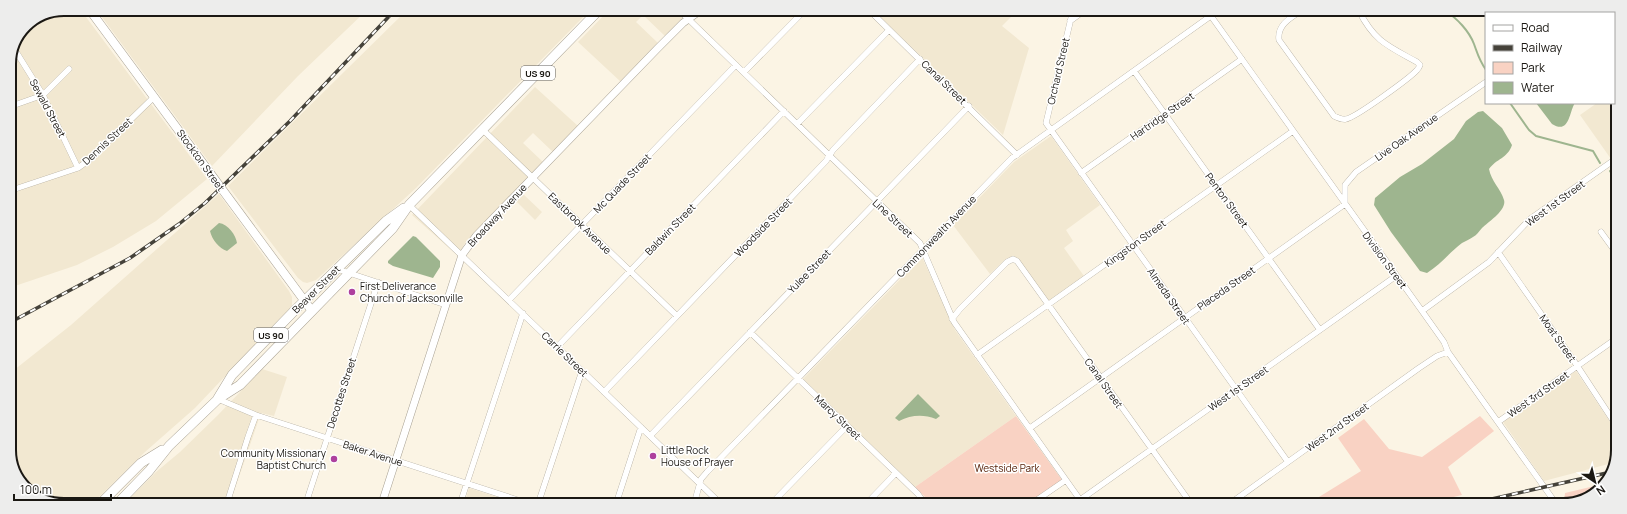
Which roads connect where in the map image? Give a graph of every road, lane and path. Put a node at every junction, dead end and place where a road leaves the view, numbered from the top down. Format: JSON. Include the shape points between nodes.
{"nodes":[{"id":1,"x":94,"y":16,"type":"edge"},
{"id":2,"x":593,"y":16,"type":"edge"},
{"id":3,"x":685,"y":16,"type":"edge"},
{"id":4,"x":694,"y":16,"type":"edge"},
{"id":5,"x":799,"y":16,"type":"edge"},
{"id":6,"x":875,"y":16,"type":"edge"},
{"id":7,"x":1071,"y":16,"type":"edge"},
{"id":8,"x":1077,"y":16,"type":"edge"},
{"id":9,"x":1211,"y":16,"type":"joint"},
{"id":10,"x":1295,"y":16,"type":"edge"},
{"id":11,"x":1362,"y":16,"type":"edge"},
{"id":12,"x":689,"y":20,"type":"junction"},
{"id":13,"x":1070,"y":21,"type":"junction"},
{"id":14,"x":889,"y":30,"type":"junction"},
{"id":15,"x":17,"y":54,"type":"edge"},
{"id":16,"x":920,"y":59,"type":"junction"},
{"id":17,"x":1242,"y":59,"type":"junction"},
{"id":18,"x":736,"y":65,"type":"junction"},
{"id":19,"x":69,"y":69,"type":"dead end"},
{"id":20,"x":1134,"y":71,"type":"junction"},
{"id":21,"x":744,"y":72,"type":"junction"},
{"id":22,"x":1485,"y":83,"type":"edge"},
{"id":23,"x":43,"y":95,"type":"junction"},
{"id":24,"x":154,"y":97,"type":"junction"},
{"id":25,"x":16,"y":105,"type":"edge"},
{"id":26,"x":969,"y":106,"type":"junction"},
{"id":27,"x":784,"y":111,"type":"junction"},
{"id":28,"x":1165,"y":114,"type":"junction"},
{"id":29,"x":797,"y":124,"type":"junction"},
{"id":30,"x":483,"y":130,"type":"junction"},
{"id":31,"x":1051,"y":131,"type":"junction"},
{"id":32,"x":1293,"y":131,"type":"junction"},
{"id":33,"x":1017,"y":155,"type":"junction"},
{"id":34,"x":829,"y":156,"type":"junction"},
{"id":35,"x":1611,"y":162,"type":"edge"},
{"id":36,"x":78,"y":168,"type":"junction"},
{"id":37,"x":1081,"y":173,"type":"junction"},
{"id":38,"x":533,"y":177,"type":"junction"},
{"id":39,"x":1216,"y":184,"type":"junction"},
{"id":40,"x":16,"y":189,"type":"edge"},
{"id":41,"x":876,"y":202,"type":"junction"},
{"id":42,"x":1345,"y":204,"type":"junction"},
{"id":43,"x":409,"y":205,"type":"junction"},
{"id":44,"x":582,"y":225,"type":"junction"},
{"id":45,"x":1602,"y":232,"type":"dead end"},
{"id":46,"x":368,"y":238,"type":"junction"},
{"id":47,"x":376,"y":245,"type":"junction"},
{"id":48,"x":1133,"y":245,"type":"junction"},
{"id":49,"x":1611,"y":245,"type":"edge"},
{"id":50,"x":923,"y":250,"type":"junction"},
{"id":51,"x":1498,"y":252,"type":"junction"},
{"id":52,"x":462,"y":255,"type":"junction"},
{"id":53,"x":1268,"y":258,"type":"junction"},
{"id":54,"x":336,"y":268,"type":"junction"},
{"id":55,"x":630,"y":271,"type":"junction"},
{"id":56,"x":350,"y":272,"type":"junction"},
{"id":57,"x":1396,"y":276,"type":"junction"},
{"id":58,"x":378,"y":282,"type":"junction"},
{"id":59,"x":509,"y":300,"type":"junction"},
{"id":60,"x":304,"y":301,"type":"junction"},
{"id":61,"x":446,"y":305,"type":"junction"},
{"id":62,"x":1048,"y":305,"type":"junction"},
{"id":63,"x":312,"y":311,"type":"junction"},
{"id":64,"x":1422,"y":311,"type":"junction"},
{"id":65,"x":523,"y":313,"type":"junction"},
{"id":66,"x":677,"y":316,"type":"junction"},
{"id":67,"x":1184,"y":317,"type":"junction"},
{"id":68,"x":952,"y":318,"type":"junction"},
{"id":69,"x":1320,"y":330,"type":"junction"},
{"id":70,"x":750,"y":332,"type":"junction"},
{"id":71,"x":1611,"y":342,"type":"edge"},
{"id":72,"x":557,"y":347,"type":"junction"},
{"id":73,"x":1448,"y":352,"type":"junction"},
{"id":74,"x":977,"y":355,"type":"junction"},
{"id":75,"x":1577,"y":366,"type":"junction"},
{"id":76,"x":582,"y":371,"type":"junction"},
{"id":77,"x":1100,"y":377,"type":"junction"},
{"id":78,"x":798,"y":379,"type":"junction"},
{"id":79,"x":1236,"y":389,"type":"junction"},
{"id":80,"x":604,"y":392,"type":"junction"},
{"id":81,"x":218,"y":400,"type":"junction"},
{"id":82,"x":256,"y":415,"type":"junction"},
{"id":83,"x":1611,"y":417,"type":"edge"},
{"id":84,"x":1498,"y":422,"type":"junction"},
{"id":85,"x":848,"y":426,"type":"junction"},
{"id":86,"x":641,"y":427,"type":"junction"},
{"id":87,"x":1030,"y":428,"type":"junction"},
{"id":88,"x":650,"y":436,"type":"junction"},
{"id":89,"x":327,"y":437,"type":"junction"},
{"id":90,"x":169,"y":446,"type":"junction"},
{"id":91,"x":1151,"y":450,"type":"junction"},
{"id":92,"x":396,"y":460,"type":"junction"},
{"id":93,"x":1288,"y":462,"type":"junction"},
{"id":94,"x":896,"y":473,"type":"junction"},
{"id":95,"x":1066,"y":480,"type":"junction"},
{"id":96,"x":467,"y":483,"type":"junction"},
{"id":97,"x":700,"y":484,"type":"junction"},
{"id":98,"x":106,"y":498,"type":"edge"},
{"id":99,"x":123,"y":498,"type":"edge"},
{"id":100,"x":229,"y":498,"type":"edge"},
{"id":101,"x":308,"y":498,"type":"edge"},
{"id":102,"x":384,"y":498,"type":"edge"},
{"id":103,"x":462,"y":498,"type":"edge"},
{"id":104,"x":512,"y":498,"type":"edge"},
{"id":105,"x":540,"y":498,"type":"edge"},
{"id":106,"x":618,"y":498,"type":"edge"},
{"id":107,"x":696,"y":498,"type":"edge"},
{"id":108,"x":714,"y":498,"type":"edge"},
{"id":109,"x":777,"y":498,"type":"edge"},
{"id":110,"x":872,"y":498,"type":"edge"},
{"id":111,"x":921,"y":498,"type":"edge"},
{"id":112,"x":1040,"y":498,"type":"edge"},
{"id":113,"x":1079,"y":498,"type":"edge"},
{"id":114,"x":1087,"y":498,"type":"edge"},
{"id":115,"x":1187,"y":498,"type":"edge"},
{"id":116,"x":1238,"y":498,"type":"edge"},
{"id":117,"x":1552,"y":498,"type":"edge"}],
"edges":[{"from":1,"to":24,"type":"main road","name":"Stockton Street"},
{"from":2,"to":30,"type":"main road","name":"Beaver Street","number":"US 90"},
{"from":3,"to":12,"type":"street","name":"Line Street"},
{"from":4,"to":12,"type":"street","name":"Broadway Avenue"},
{"from":5,"to":21,"type":"street"},
{"from":6,"to":14,"type":"street","name":"Canal Street"},
{"from":7,"to":13,"type":"street","name":"Orchard Street"},
{"from":8,"to":13,"type":"street"},
{"from":9,"to":17,"type":"street","name":"Division Street"},
{"from":9,"to":20,"type":"street","name":"Commonwealth Avenue"},
{"from":10,"to":11,"type":"street","via":[[1282,26],[1279,35],[1282,44],[1334,116],[1343,119],[1361,111],[1417,71],[1420,65],[1377,38]]},
{"from":12,"to":18,"type":"street","name":"Line Street"},
{"from":12,"to":38,"type":"street","name":"Broadway Avenue","via":[[662,44]]},
{"from":13,"to":31,"type":"street","name":"Orchard Street","via":[[1046,123]]},
{"from":14,"to":16,"type":"street","name":"Canal Street"},
{"from":14,"to":29,"type":"street"},
{"from":15,"to":23,"type":"street","name":"Sewald Street"},
{"from":16,"to":26,"type":"street","name":"Canal Street"},
{"from":16,"to":34,"type":"street","name":"Woodside Street"},
{"from":17,"to":28,"type":"street","name":"Hartridge Street"},
{"from":17,"to":32,"type":"street","name":"Division Street"},
{"from":18,"to":21,"type":"street","name":"Line Street"},
{"from":18,"to":44,"type":"street","name":"Mc Quade Street"},
{"from":19,"to":23,"type":"street"},
{"from":20,"to":28,"type":"street","name":"Penton Street"},
{"from":20,"to":31,"type":"street","name":"Commonwealth Avenue"},
{"from":21,"to":27,"type":"street","name":"Line Street"},
{"from":22,"to":42,"type":"street","name":"Live Oak Avenue","via":[[1356,172],[1345,185]]},
{"from":23,"to":25,"type":"street"},
{"from":23,"to":36,"type":"street","name":"Sewald Street"},
{"from":24,"to":36,"type":"street","name":"Dennis Street"},
{"from":24,"to":60,"type":"main road","name":"Stockton Street"},
{"from":26,"to":33,"type":"street","name":"Canal Street"},
{"from":26,"to":41,"type":"street","name":"Yulee Street"},
{"from":27,"to":29,"type":"street","name":"Line Street"},
{"from":27,"to":55,"type":"street","name":"Baldwin Street"},
{"from":28,"to":37,"type":"street","name":"Hartridge Street"},
{"from":28,"to":39,"type":"street","name":"Penton Street"},
{"from":29,"to":34,"type":"street","name":"Line Street"},
{"from":30,"to":38,"type":"street","name":"Eastbrook Avenue"},
{"from":30,"to":43,"type":"main road","name":"Beaver Street","number":"US 90"},
{"from":31,"to":33,"type":"street","name":"Commonwealth Avenue"},
{"from":31,"to":37,"type":"street","name":"Almeda Street"},
{"from":32,"to":39,"type":"street","name":"Kingston Street"},
{"from":32,"to":42,"type":"street","name":"Division Street"},
{"from":33,"to":50,"type":"street","name":"Commonwealth Avenue"},
{"from":34,"to":41,"type":"street","name":"Line Street"},
{"from":34,"to":66,"type":"street","name":"Woodside Street"},
{"from":35,"to":51,"type":"street","name":"West 1st Street","via":[[1530,219]]},
{"from":36,"to":40,"type":"street","name":"Dennis Street"},
{"from":37,"to":48,"type":"street","name":"Almeda Street"},
{"from":38,"to":44,"type":"street","name":"Eastbrook Avenue"},
{"from":38,"to":52,"type":"street","name":"Broadway Avenue","via":[[476,236]]},
{"from":39,"to":48,"type":"street","name":"Kingston Street"},
{"from":39,"to":53,"type":"street","name":"Penton Street"},
{"from":41,"to":50,"type":"street","name":"Line Street","via":[[920,243]]},
{"from":41,"to":70,"type":"street","name":"Yulee Street"},
{"from":42,"to":53,"type":"street","name":"Placeda Street"},
{"from":42,"to":57,"type":"street","name":"Division Street"},
{"from":43,"to":46,"type":"main road","name":"Beaver Street","number":"US 90","via":[[386,220]]},
{"from":43,"to":47,"type":"main road","name":"Beaver Street","number":"US 90","via":[[393,228]]},
{"from":43,"to":52,"type":"street","name":"Carrie Street"},
{"from":44,"to":55,"type":"street","name":"Eastbrook Avenue"},
{"from":44,"to":59,"type":"street","name":"Mc Quade Street"},
{"from":45,"to":49,"type":"street"},
{"from":46,"to":47,"type":"street"},
{"from":46,"to":54,"type":"main road","name":"Beaver Street","number":"US 90"},
{"from":47,"to":56,"type":"main road","name":"Beaver Street","number":"US 90"},
{"from":48,"to":62,"type":"street","name":"Kingston Street"},
{"from":48,"to":67,"type":"street","name":"Almeda Street"},
{"from":50,"to":68,"type":"street","name":"Line Street"},
{"from":50,"to":78,"type":"street","name":"Commonwealth Avenue"},
{"from":51,"to":64,"type":"street","name":"West 1st Street","via":[[1481,269]]},
{"from":51,"to":75,"type":"street","name":"Moat Street"},
{"from":52,"to":59,"type":"street","name":"Carrie Street"},
{"from":52,"to":61,"type":"street","name":"Broadway Avenue"},
{"from":53,"to":67,"type":"street","name":"Placeda Street"},
{"from":53,"to":69,"type":"street","name":"Penton Street"},
{"from":54,"to":56,"type":"street"},
{"from":54,"to":60,"type":"main road","name":"Beaver Street","number":"US 90"},
{"from":55,"to":66,"type":"street","name":"Eastbrook Avenue"},
{"from":55,"to":72,"type":"street","name":"Baldwin Street"},
{"from":56,"to":58,"type":"street"},
{"from":56,"to":63,"type":"main road","name":"Beaver Street","number":"US 90"},
{"from":57,"to":64,"type":"street","name":"Division Street"},
{"from":57,"to":69,"type":"street","name":"West 1st Street"},
{"from":58,"to":61,"type":"street"},
{"from":58,"to":89,"type":"street","name":"Decottes Street"},
{"from":59,"to":65,"type":"street","name":"Carrie Street"},
{"from":60,"to":63,"type":"main road","name":"Stockton Street"},
{"from":60,"to":81,"type":"main road","name":"Beaver Street","number":"US 90","via":[[232,375]]},
{"from":61,"to":92,"type":"street","name":"Broadway Avenue"},
{"from":62,"to":68,"type":"street","name":"Canal Street","via":[[1017,261],[1012,259]]},
{"from":62,"to":74,"type":"street","name":"Kingston Street"},
{"from":62,"to":77,"type":"street","name":"Canal Street"},
{"from":63,"to":81,"type":"main road","name":"Beaver Street","number":"US 90","via":[[240,385]]},
{"from":64,"to":73,"type":"street","name":"Division Street"},
{"from":65,"to":72,"type":"street","name":"Carrie Street"},
{"from":65,"to":96,"type":"street"},
{"from":66,"to":80,"type":"street","name":"Woodside Street"},
{"from":67,"to":77,"type":"street","name":"Placeda Street"},
{"from":67,"to":79,"type":"street","name":"Almeda Street"},
{"from":68,"to":74,"type":"street","name":"Line Street"},
{"from":69,"to":79,"type":"street","name":"West 1st Street"},
{"from":70,"to":78,"type":"street","name":"Marcy Street"},
{"from":70,"to":88,"type":"street","name":"Yulee Street"},
{"from":71,"to":75,"type":"street","name":"West 3rd Street"},
{"from":72,"to":76,"type":"street","name":"Carrie Street"},
{"from":73,"to":84,"type":"street","name":"Division Street"},
{"from":73,"to":93,"type":"street","name":"West 2nd Street","via":[[1419,368]]},
{"from":74,"to":87,"type":"street","name":"Line Street"},
{"from":75,"to":83,"type":"street","name":"Moat Street"},
{"from":75,"to":84,"type":"street","name":"West 3rd Street"},
{"from":76,"to":80,"type":"street","name":"Carrie Street"},
{"from":76,"to":105,"type":"street"},
{"from":77,"to":87,"type":"street","name":"Placeda Street"},
{"from":77,"to":91,"type":"street","name":"Canal Street"},
{"from":78,"to":85,"type":"street","name":"Marcy Street"},
{"from":78,"to":97,"type":"street","name":"Commonwealth Avenue","via":[[707,472]]},
{"from":79,"to":91,"type":"street","name":"West 1st Street"},
{"from":79,"to":93,"type":"street","name":"Almeda Street"},
{"from":80,"to":86,"type":"street","name":"Carrie Street"},
{"from":81,"to":82,"type":"street","name":"Baker Avenue"},
{"from":81,"to":90,"type":"main road","name":"Beaver Street","number":"US 90"},
{"from":82,"to":89,"type":"street","name":"Baker Avenue"},
{"from":82,"to":100,"type":"street"},
{"from":84,"to":117,"type":"street","name":"Division Street"},
{"from":85,"to":94,"type":"street","name":"Marcy Street"},
{"from":85,"to":109,"type":"street"},
{"from":86,"to":88,"type":"street","name":"Carrie Street"},
{"from":86,"to":106,"type":"street"},
{"from":87,"to":95,"type":"street","name":"Line Street"},
{"from":88,"to":97,"type":"street","name":"Carrie Street"},
{"from":89,"to":92,"type":"street","name":"Baker Avenue"},
{"from":89,"to":101,"type":"street","name":"Decottes Street"},
{"from":90,"to":98,"type":"main road","name":"Beaver Street","number":"US 90","via":[[141,463]]},
{"from":90,"to":99,"type":"main road","name":"Beaver Street","number":"US 90"},
{"from":91,"to":114,"type":"street","name":"West 1st Street"},
{"from":91,"to":115,"type":"street","name":"Canal Street"},
{"from":92,"to":96,"type":"street","name":"Baker Avenue"},
{"from":92,"to":102,"type":"street","name":"Broadway Avenue"},
{"from":93,"to":116,"type":"street","name":"West 2nd Street"},
{"from":94,"to":110,"type":"street"},
{"from":94,"to":111,"type":"street","name":"Marcy Street"},
{"from":95,"to":112,"type":"street"},
{"from":95,"to":113,"type":"street","name":"Line Street"},
{"from":96,"to":103,"type":"street"},
{"from":96,"to":104,"type":"street","name":"Baker Avenue"},
{"from":97,"to":107,"type":"street","name":"Commonwealth Avenue"},
{"from":97,"to":108,"type":"street","name":"Carrie Street"}]}
